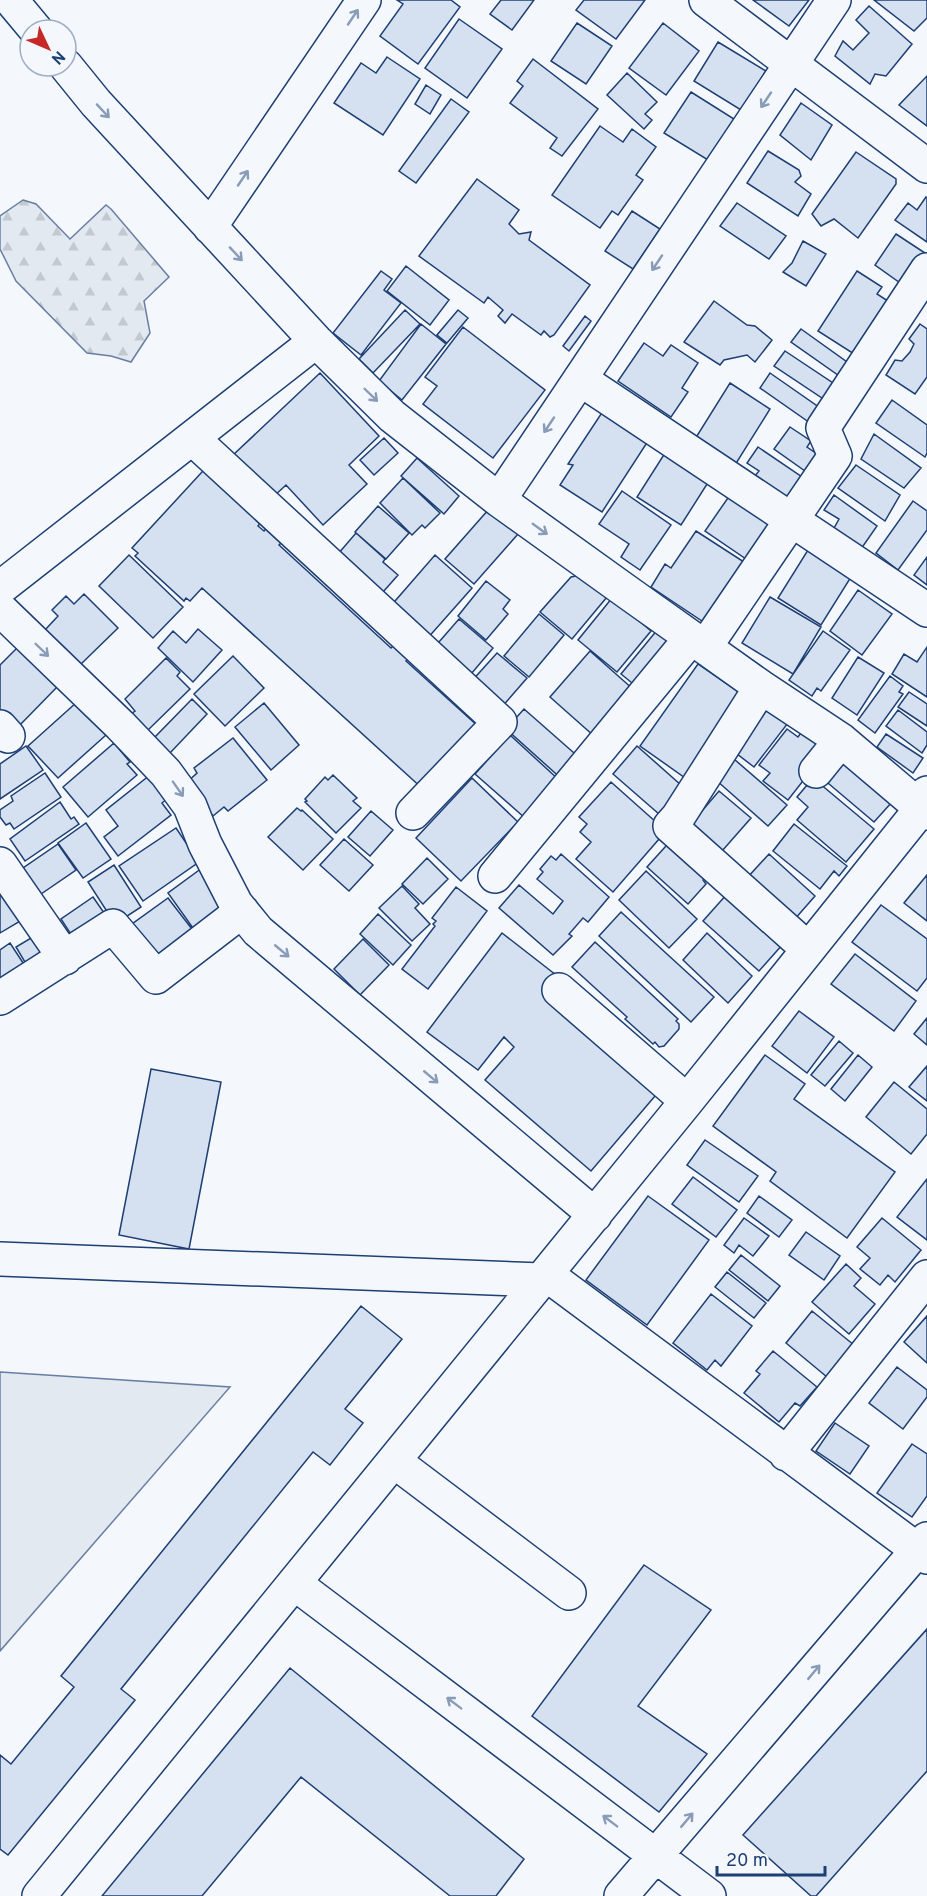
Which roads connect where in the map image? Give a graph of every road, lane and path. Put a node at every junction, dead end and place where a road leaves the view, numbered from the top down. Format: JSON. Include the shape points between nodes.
{"nodes":[{"id":1,"x":11,"y":0,"type":"edge"},
{"id":2,"x":364,"y":0,"type":"edge"},
{"id":3,"x":706,"y":0,"type":"edge"},
{"id":4,"x":834,"y":0,"type":"edge"},
{"id":5,"x":26,"y":18,"type":"edge"},
{"id":6,"x":790,"y":63,"type":"junction"},
{"id":7,"x":76,"y":78,"type":"edge"},
{"id":8,"x":927,"y":166,"type":"edge"},
{"id":9,"x":210,"y":227,"type":"junction"},
{"id":10,"x":927,"y":270,"type":"edge"},
{"id":11,"x":316,"y":341,"type":"junction"},
{"id":12,"x":580,"y":379,"type":"junction"},
{"id":13,"x":192,"y":438,"type":"junction"},
{"id":14,"x":499,"y":500,"type":"junction"},
{"id":15,"x":792,"y":519,"type":"junction"},
{"id":16,"x":0,"y":588,"type":"edge"},
{"id":17,"x":0,"y":609,"type":"edge"},
{"id":18,"x":927,"y":610,"type":"edge"},
{"id":19,"x":698,"y":643,"type":"junction"},
{"id":20,"x":761,"y":687,"type":"junction"},
{"id":21,"x":841,"y":740,"type":"junction"},
{"id":22,"x":816,"y":771,"type":"dead end"},
{"id":23,"x":924,"y":804,"type":"edge"},
{"id":24,"x":413,"y":813,"type":"dead end"},
{"id":25,"x":0,"y":864,"type":"edge"},
{"id":26,"x":495,"y":876,"type":"dead end"},
{"id":27,"x":242,"y":911,"type":"junction"},
{"id":28,"x":808,"y":949,"type":"junction"},
{"id":29,"x":65,"y":958,"type":"junction"},
{"id":30,"x":559,"y":990,"type":"dead end"},
{"id":31,"x":0,"y":998,"type":"edge"},
{"id":32,"x":687,"y":1101,"type":"junction"},
{"id":33,"x":595,"y":1215,"type":"junction"},
{"id":34,"x":0,"y":1259,"type":"edge"},
{"id":35,"x":544,"y":1277,"type":"junction"},
{"id":36,"x":927,"y":1277,"type":"edge"},
{"id":37,"x":786,"y":1454,"type":"junction"},
{"id":38,"x":394,"y":1461,"type":"junction"},
{"id":39,"x":924,"y":1549,"type":"edge"},
{"id":40,"x":294,"y":1583,"type":"junction"},
{"id":41,"x":569,"y":1593,"type":"dead end"},
{"id":42,"x":656,"y":1856,"type":"junction"},
{"id":43,"x":39,"y":1896,"type":"edge"},
{"id":44,"x":621,"y":1896,"type":"edge"},
{"id":45,"x":709,"y":1896,"type":"edge"}],
"edges":[{"from":1,"to":5,"type":"street"},
{"from":9,"to":2,"type":"street","one_way":true},
{"from":3,"to":6,"type":"street"},
{"from":4,"to":6,"type":"street"},
{"from":6,"to":8,"type":"street"},
{"from":6,"to":12,"type":"street","one_way":true},
{"from":7,"to":9,"type":"street","one_way":true},
{"from":9,"to":11,"type":"street","one_way":true},
{"from":10,"to":15,"type":"street","via":[[823,428],[835,456]]},
{"from":11,"to":13,"type":"street"},
{"from":11,"to":14,"type":"street","one_way":true,"via":[[392,416]]},
{"from":12,"to":14,"type":"street","one_way":true},
{"from":12,"to":15,"type":"street"},
{"from":13,"to":16,"type":"street"},
{"from":13,"to":24,"type":"street","via":[[500,722]]},
{"from":14,"to":19,"type":"street","one_way":true},
{"from":15,"to":18,"type":"street"},
{"from":15,"to":19,"type":"street"},
{"from":17,"to":27,"type":"street","one_way":true,"via":[[166,773],[190,806],[205,844]]},
{"from":19,"to":20,"type":"street"},
{"from":19,"to":26,"type":"street"},
{"from":20,"to":21,"type":"street"},
{"from":20,"to":28,"type":"street","via":[[670,826]]},
{"from":21,"to":22,"type":"street"},
{"from":21,"to":23,"type":"street"},
{"from":23,"to":28,"type":"street"},
{"from":25,"to":29,"type":"street"},
{"from":27,"to":29,"type":"street","via":[[156,977],[113,926]]},
{"from":27,"to":33,"type":"street","one_way":true,"via":[[258,931]]},
{"from":28,"to":32,"type":"street"},
{"from":29,"to":31,"type":"street"},
{"from":30,"to":32,"type":"street"},
{"from":32,"to":33,"type":"street"},
{"from":33,"to":35,"type":"street"},
{"from":34,"to":35,"type":"street"},
{"from":35,"to":37,"type":"street"},
{"from":35,"to":38,"type":"street"},
{"from":36,"to":37,"type":"street"},
{"from":37,"to":39,"type":"street"},
{"from":38,"to":40,"type":"street"},
{"from":38,"to":41,"type":"street"},
{"from":42,"to":39,"type":"street","one_way":true},
{"from":42,"to":40,"type":"street","one_way":true},
{"from":40,"to":43,"type":"street"},
{"from":42,"to":44,"type":"street"},
{"from":42,"to":45,"type":"street"}]}
